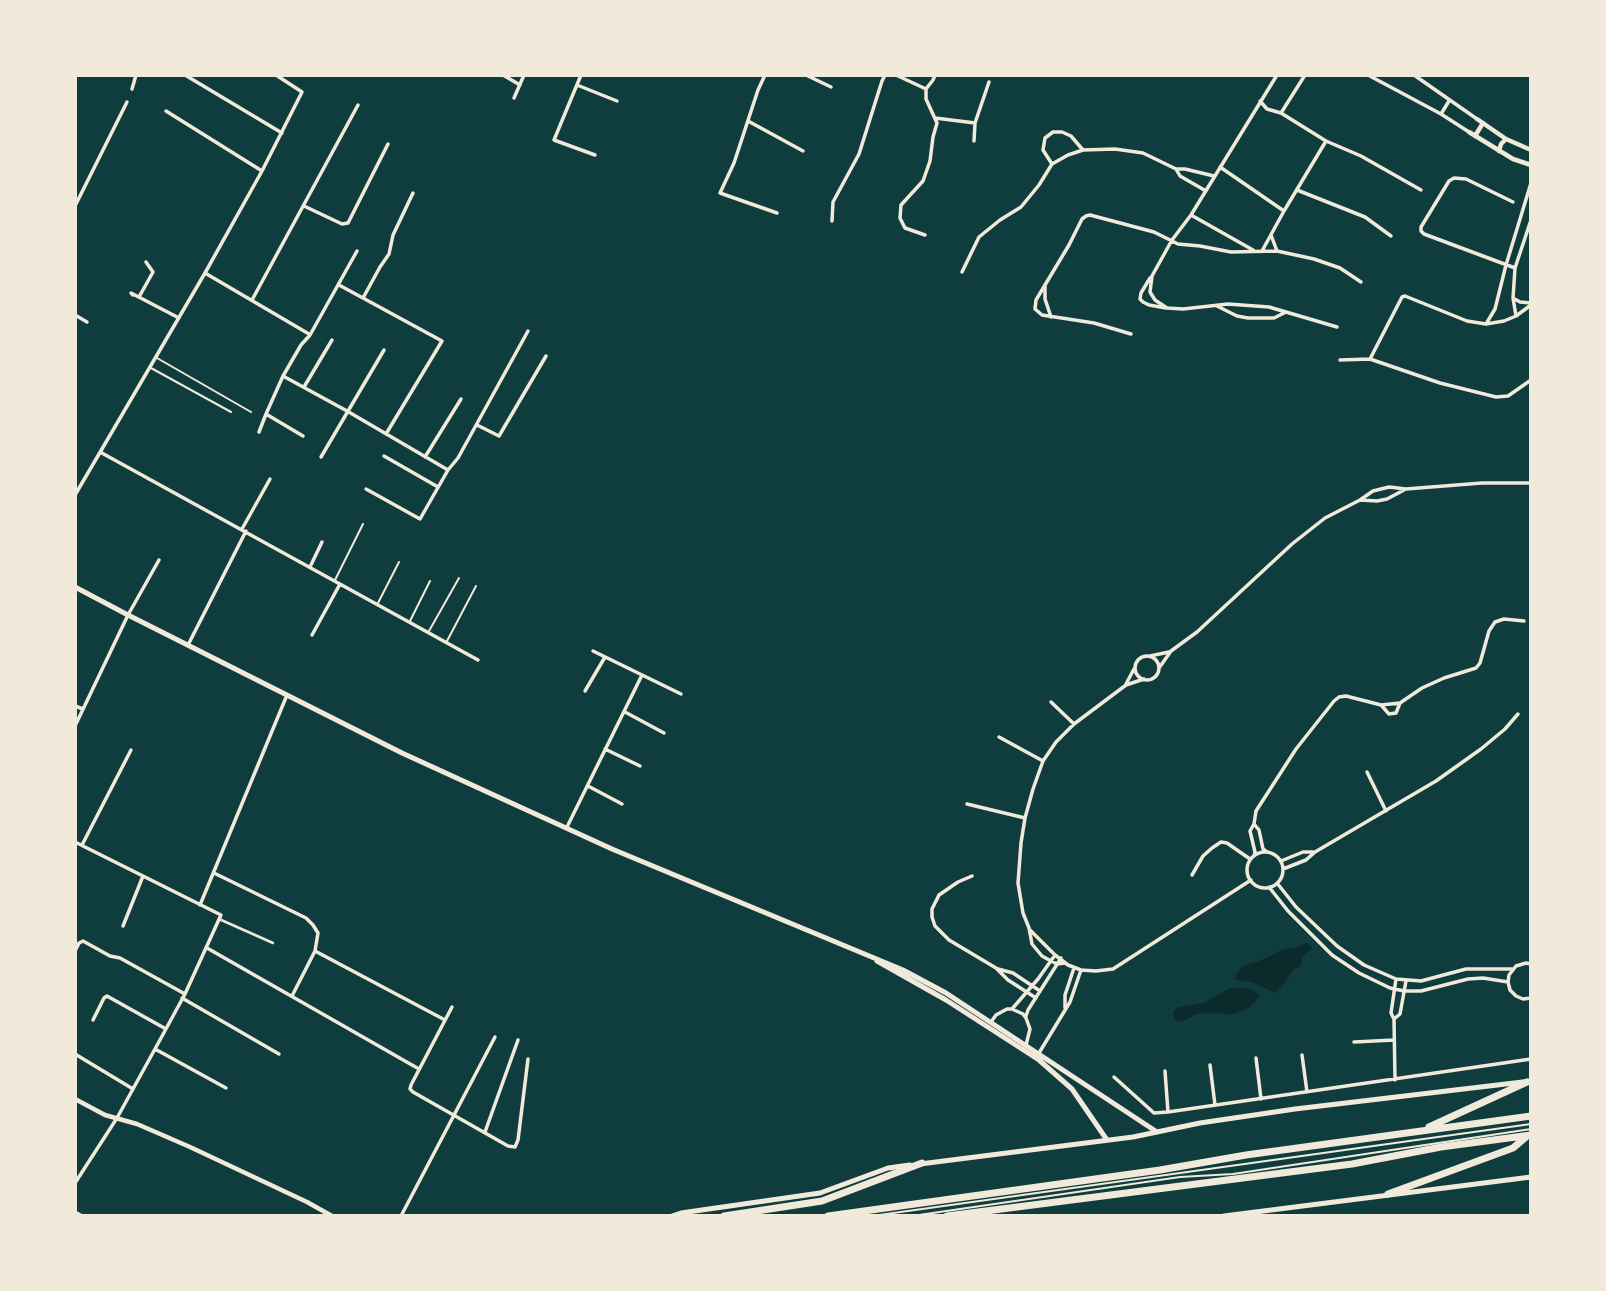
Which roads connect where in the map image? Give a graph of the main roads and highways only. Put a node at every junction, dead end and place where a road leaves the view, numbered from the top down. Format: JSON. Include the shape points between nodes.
{"nodes":[{"id":1,"x":75,"y":586,"type":"edge"},
{"id":2,"x":872,"y":957,"type":"junction"},
{"id":3,"x":1529,"y":1082,"type":"edge"},
{"id":4,"x":1531,"y":1116,"type":"edge"},
{"id":5,"x":1421,"y":1130,"type":"junction"},
{"id":6,"x":1157,"y":1132,"type":"junction"},
{"id":7,"x":1530,"y":1133,"type":"edge"},
{"id":8,"x":1107,"y":1140,"type":"junction"},
{"id":9,"x":922,"y":1163,"type":"junction"},
{"id":10,"x":1531,"y":1177,"type":"edge"},
{"id":11,"x":1388,"y":1194,"type":"junction"},
{"id":12,"x":672,"y":1216,"type":"edge"},
{"id":13,"x":724,"y":1216,"type":"edge"},
{"id":14,"x":828,"y":1216,"type":"edge"},
{"id":15,"x":947,"y":1216,"type":"edge"},
{"id":16,"x":1224,"y":1216,"type":"edge"}],
"edges":[{"from":1,"to":2,"type":"main road","via":[[402,753],[612,849]]},
{"from":2,"to":6,"type":"main road","via":[[946,993]]},
{"from":2,"to":8,"type":"main road","via":[[1039,1060],[1072,1089]]},
{"from":3,"to":5,"type":"highway"},
{"from":3,"to":6,"type":"main road","via":[[1295,1109]]},
{"from":4,"to":5,"type":"highway"},
{"from":5,"to":14,"type":"highway"},
{"from":6,"to":8,"type":"main road"},
{"from":7,"to":11,"type":"highway","via":[[1513,1148]]},
{"from":7,"to":15,"type":"highway","via":[[1352,1164]]},
{"from":8,"to":9,"type":"main road"},
{"from":9,"to":12,"type":"main road","via":[[888,1168],[820,1193]]},
{"from":9,"to":13,"type":"highway","via":[[822,1201]]},
{"from":10,"to":11,"type":"main road"},
{"from":11,"to":16,"type":"main road"}]}
